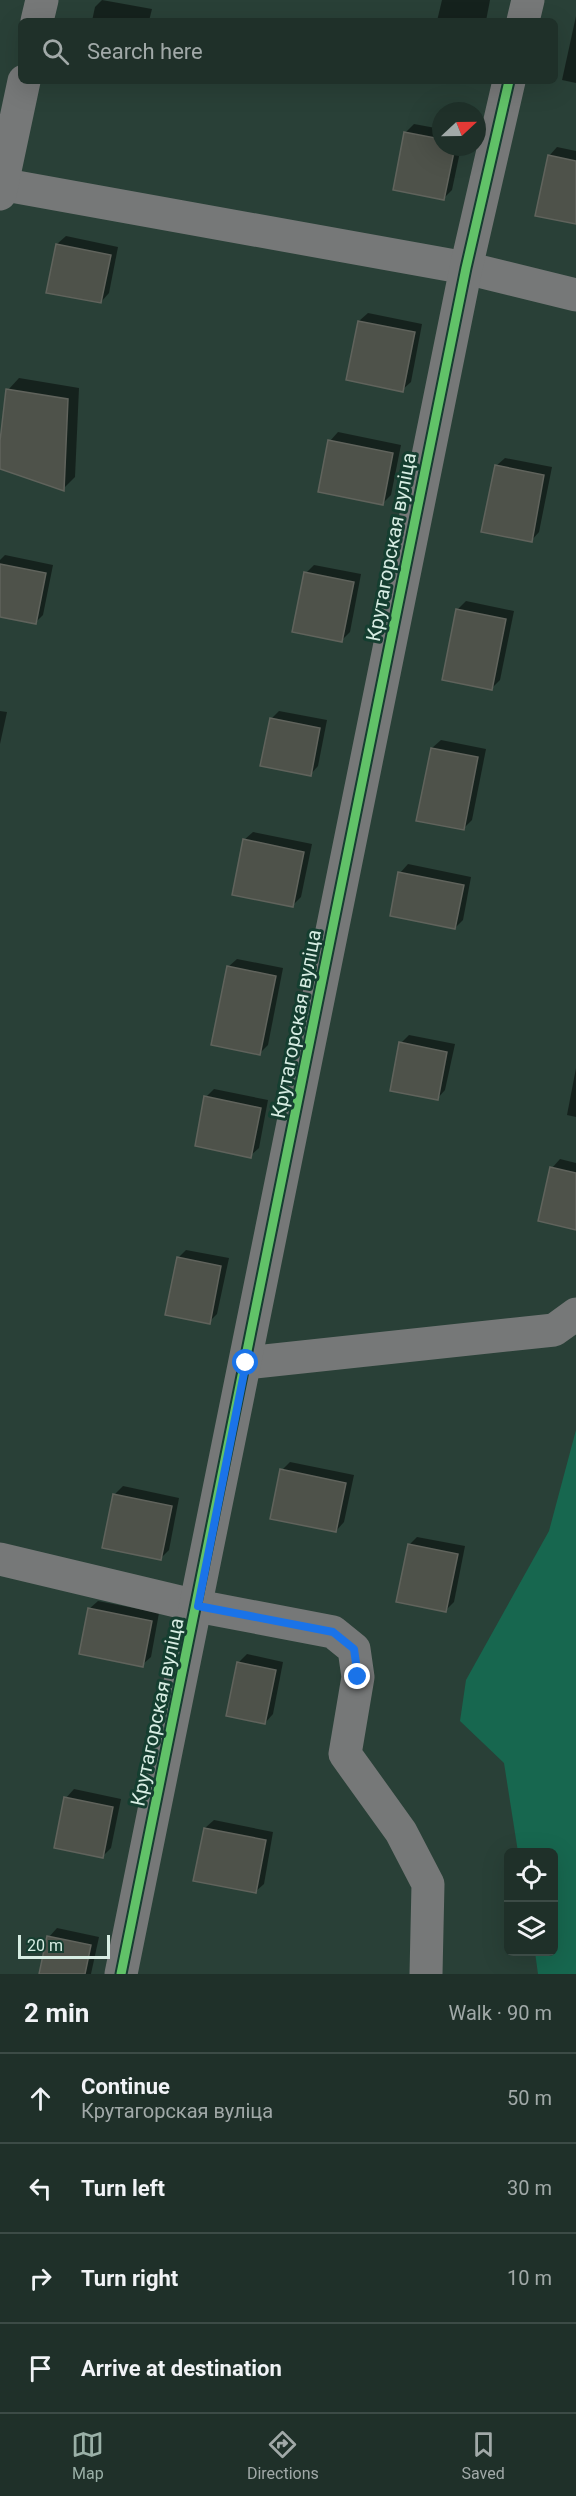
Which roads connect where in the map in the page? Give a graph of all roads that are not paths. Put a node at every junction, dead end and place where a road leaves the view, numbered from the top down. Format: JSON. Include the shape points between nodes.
{"nodes":[{"id":1,"x":42,"y":0,"type":"edge"},
{"id":2,"x":528,"y":0,"type":"edge"},
{"id":3,"x":38,"y":18,"type":"edge"},
{"id":4,"x":524,"y":18,"type":"edge"},
{"id":5,"x":23,"y":84,"type":"edge"},
{"id":6,"x":508,"y":84,"type":"edge"},
{"id":7,"x":1,"y":187,"type":"edge"},
{"id":8,"x":466,"y":268,"type":"junction"},
{"id":9,"x":576,"y":295,"type":"edge"},
{"id":10,"x":576,"y":1314,"type":"edge"},
{"id":11,"x":246,"y":1363,"type":"junction"},
{"id":12,"x":0,"y":1559,"type":"edge"},
{"id":13,"x":198,"y":1606,"type":"junction"},
{"id":14,"x":121,"y":1974,"type":"edge"},
{"id":15,"x":426,"y":1974,"type":"edge"}],
"edges":[{"from":1,"to":3,"type":"street"},
{"from":2,"to":4,"type":"street"},
{"from":5,"to":7,"type":"street"},
{"from":6,"to":8,"type":"street","name":"Крутагорская вуліца"},
{"from":7,"to":8,"type":"street"},
{"from":8,"to":9,"type":"street"},
{"from":8,"to":11,"type":"street","name":"Крутагорская вуліца"},
{"from":10,"to":11,"type":"street","via":[[554,1330]]},
{"from":11,"to":13,"type":"street","name":"Крутагорская вуліца"},
{"from":12,"to":13,"type":"street"},
{"from":13,"to":14,"type":"street","name":"Крутагорская вуліца"},
{"from":13,"to":15,"type":"street","via":[[333,1632],[354,1649],[358,1677],[345,1754],[401,1832],[428,1884]]}]}
